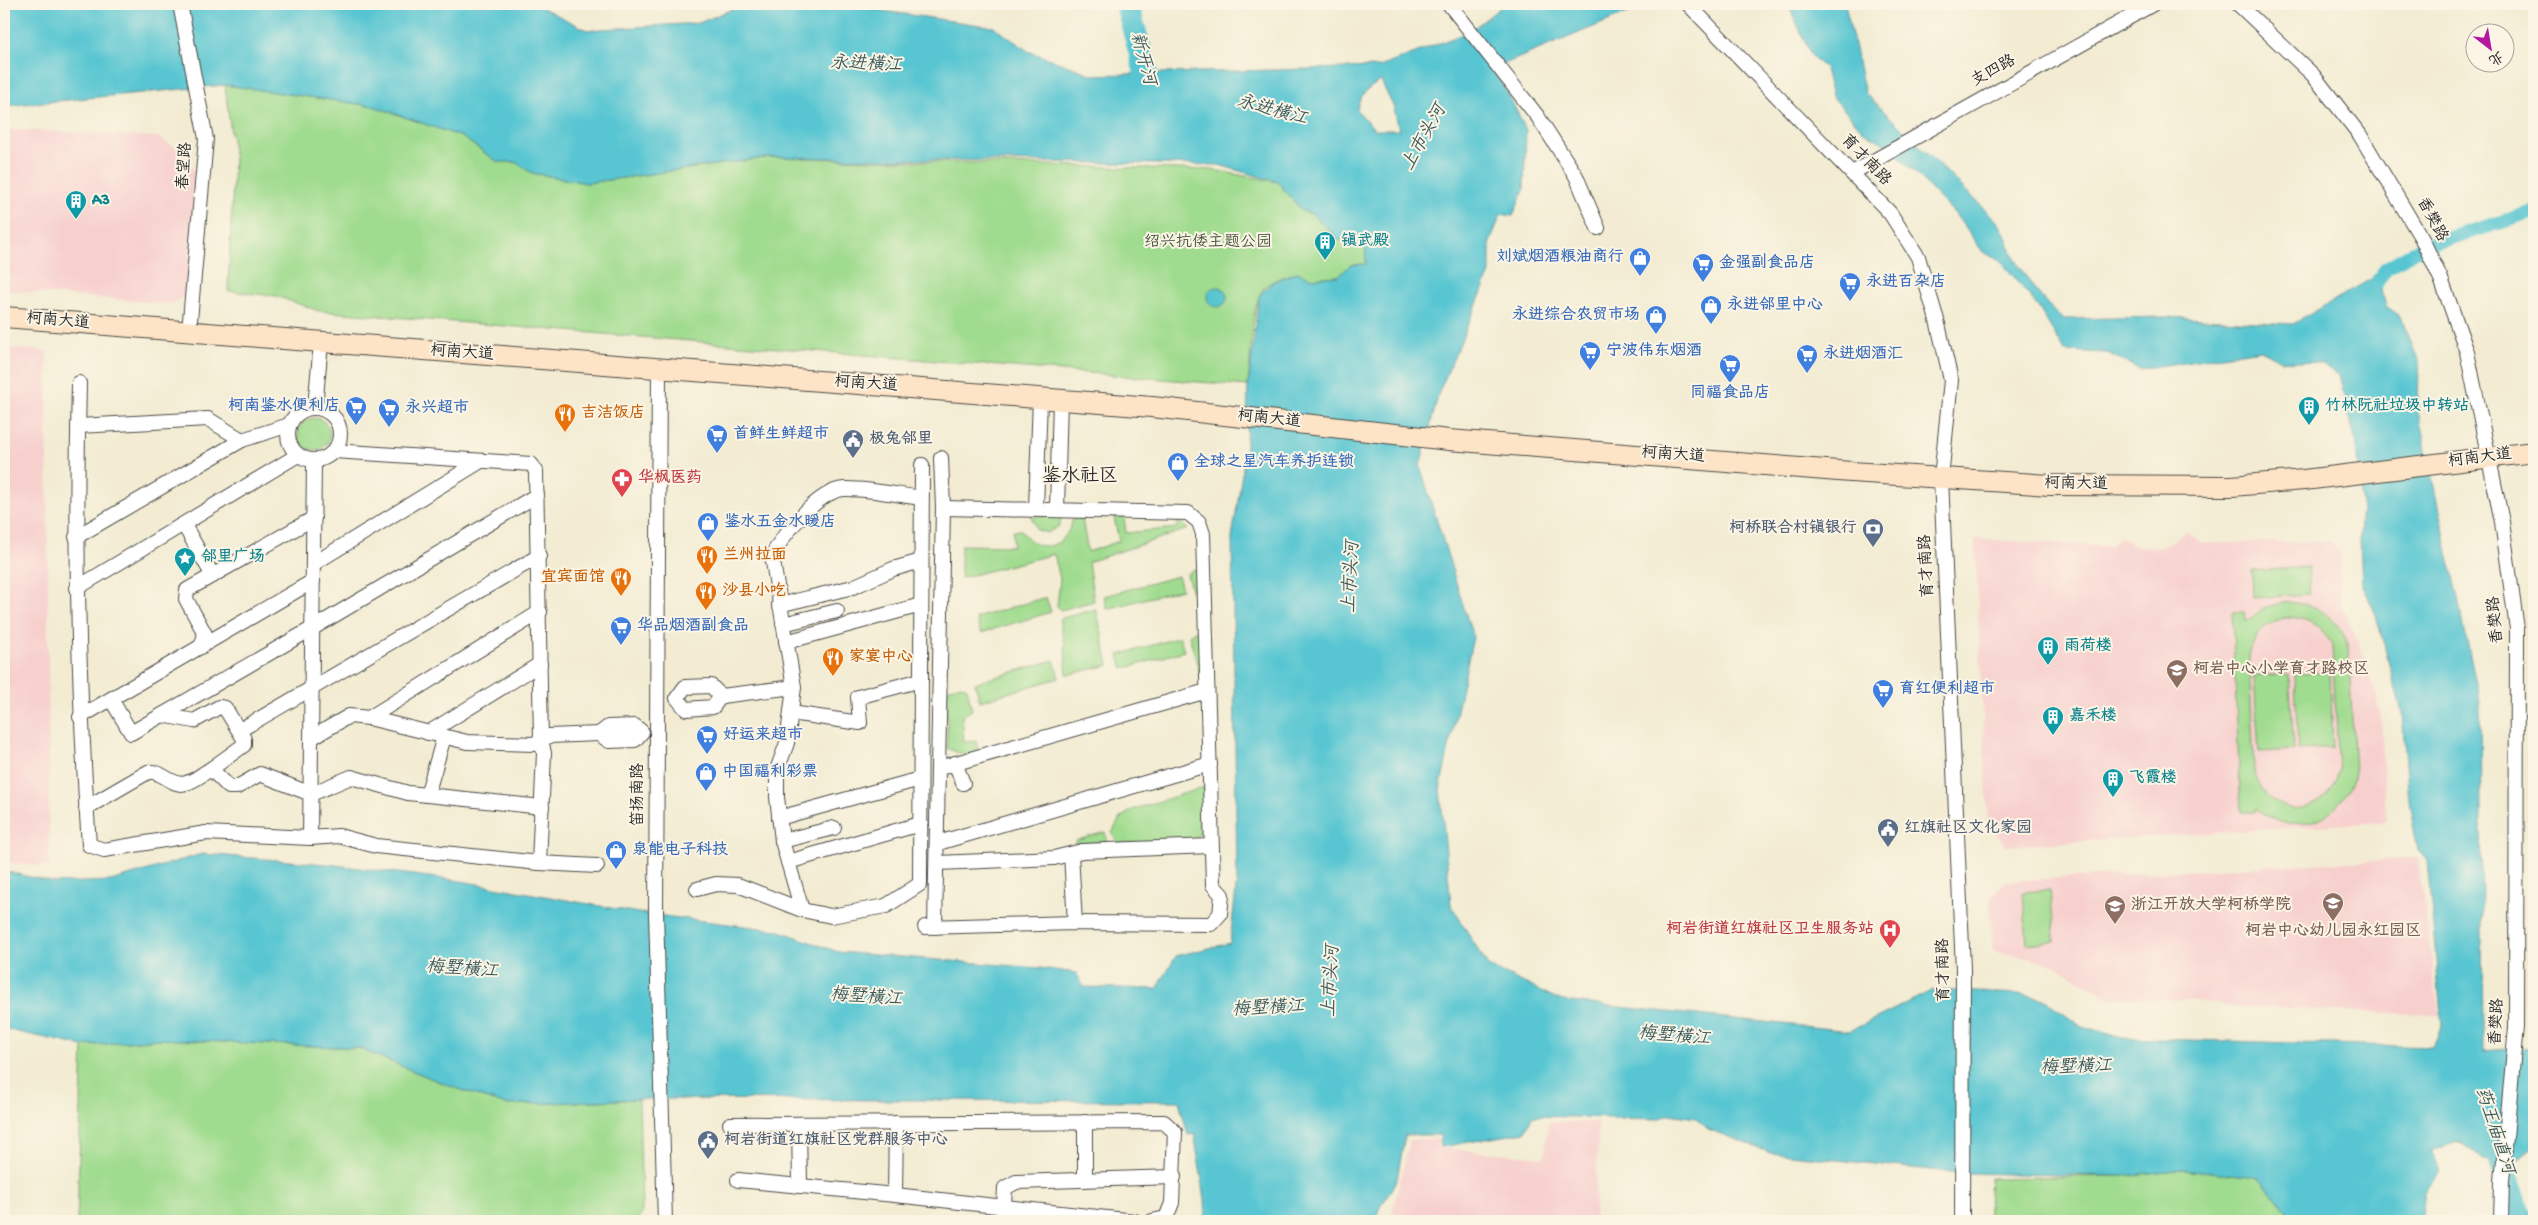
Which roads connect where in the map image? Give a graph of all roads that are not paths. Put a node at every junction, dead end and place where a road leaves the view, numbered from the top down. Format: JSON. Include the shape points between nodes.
{"nodes":[{"id":1,"x":180,"y":4,"type":"edge"},
{"id":2,"x":1449,"y":4,"type":"edge"},
{"id":3,"x":2153,"y":4,"type":"edge"},
{"id":4,"x":2238,"y":4,"type":"edge"},
{"id":5,"x":1691,"y":7,"type":"edge"},
{"id":6,"x":1852,"y":173,"type":"junction"},
{"id":7,"x":1598,"y":228,"type":"dead end"},
{"id":8,"x":4,"y":317,"type":"edge"},
{"id":9,"x":189,"y":332,"type":"junction"},
{"id":10,"x":321,"y":343,"type":"junction"},
{"id":11,"x":659,"y":369,"type":"junction"},
{"id":12,"x":79,"y":383,"type":"dead end"},
{"id":13,"x":1040,"y":399,"type":"junction"},
{"id":14,"x":1060,"y":400,"type":"junction"},
{"id":15,"x":315,"y":408,"type":"junction"},
{"id":16,"x":289,"y":425,"type":"junction"},
{"id":17,"x":78,"y":426,"type":"junction"},
{"id":18,"x":242,"y":440,"type":"junction"},
{"id":19,"x":334,"y":451,"type":"junction"},
{"id":20,"x":2534,"y":452,"type":"edge"},
{"id":21,"x":298,"y":455,"type":"junction"},
{"id":22,"x":941,"y":458,"type":"dead end"},
{"id":23,"x":2488,"y":458,"type":"junction"},
{"id":24,"x":314,"y":460,"type":"junction"},
{"id":25,"x":481,"y":461,"type":"junction"},
{"id":26,"x":922,"y":465,"type":"dead end"},
{"id":27,"x":1941,"y":478,"type":"junction"},
{"id":28,"x":537,"y":495,"type":"junction"},
{"id":29,"x":921,"y":498,"type":"junction"},
{"id":30,"x":943,"y":508,"type":"junction"},
{"id":31,"x":1036,"y":508,"type":"junction"},
{"id":32,"x":1057,"y":509,"type":"junction"},
{"id":33,"x":314,"y":518,"type":"junction"},
{"id":34,"x":184,"y":525,"type":"junction"},
{"id":35,"x":76,"y":537,"type":"junction"},
{"id":36,"x":538,"y":556,"type":"junction"},
{"id":37,"x":921,"y":561,"type":"junction"},
{"id":38,"x":314,"y":564,"type":"junction"},
{"id":39,"x":213,"y":576,"type":"junction"},
{"id":40,"x":313,"y":582,"type":"junction"},
{"id":41,"x":77,"y":588,"type":"junction"},
{"id":42,"x":779,"y":605,"type":"junction"},
{"id":43,"x":921,"y":605,"type":"junction"},
{"id":44,"x":837,"y":611,"type":"dead end"},
{"id":45,"x":540,"y":612,"type":"junction"},
{"id":46,"x":783,"y":624,"type":"junction"},
{"id":47,"x":313,"y":628,"type":"junction"},
{"id":48,"x":786,"y":642,"type":"junction"},
{"id":49,"x":201,"y":647,"type":"junction"},
{"id":50,"x":540,"y":664,"type":"junction"},
{"id":51,"x":921,"y":680,"type":"junction"},
{"id":52,"x":794,"y":687,"type":"junction"},
{"id":53,"x":313,"y":689,"type":"junction"},
{"id":54,"x":1207,"y":691,"type":"junction"},
{"id":55,"x":721,"y":696,"type":"junction"},
{"id":56,"x":656,"y":698,"type":"junction"},
{"id":57,"x":677,"y":698,"type":"junction"},
{"id":58,"x":111,"y":699,"type":"junction"},
{"id":59,"x":791,"y":713,"type":"junction"},
{"id":60,"x":162,"y":715,"type":"junction"},
{"id":61,"x":80,"y":717,"type":"junction"},
{"id":62,"x":369,"y":718,"type":"junction"},
{"id":63,"x":240,"y":730,"type":"junction"},
{"id":64,"x":656,"y":732,"type":"junction"},
{"id":65,"x":428,"y":733,"type":"junction"},
{"id":66,"x":313,"y":737,"type":"junction"},
{"id":67,"x":444,"y":737,"type":"junction"},
{"id":68,"x":541,"y":740,"type":"junction"},
{"id":69,"x":955,"y":763,"type":"junction"},
{"id":70,"x":1210,"y":764,"type":"junction"},
{"id":71,"x":939,"y":768,"type":"junction"},
{"id":72,"x":212,"y":769,"type":"junction"},
{"id":73,"x":920,"y":778,"type":"junction"},
{"id":74,"x":963,"y":783,"type":"dead end"},
{"id":75,"x":311,"y":794,"type":"junction"},
{"id":76,"x":427,"y":795,"type":"junction"},
{"id":77,"x":542,"y":807,"type":"junction"},
{"id":78,"x":86,"y":808,"type":"junction"},
{"id":79,"x":779,"y":818,"type":"junction"},
{"id":80,"x":920,"y":824,"type":"junction"},
{"id":81,"x":834,"y":828,"type":"dead end"},
{"id":82,"x":310,"y":838,"type":"junction"},
{"id":83,"x":782,"y":842,"type":"junction"},
{"id":84,"x":938,"y":844,"type":"junction"},
{"id":85,"x":1211,"y":846,"type":"junction"},
{"id":86,"x":1071,"y":854,"type":"junction"},
{"id":87,"x":788,"y":862,"type":"junction"},
{"id":88,"x":539,"y":863,"type":"junction"},
{"id":89,"x":938,"y":863,"type":"junction"},
{"id":90,"x":597,"y":866,"type":"dead end"},
{"id":91,"x":697,"y":889,"type":"dead end"},
{"id":92,"x":802,"y":910,"type":"junction"},
{"id":93,"x":1075,"y":923,"type":"junction"},
{"id":94,"x":1085,"y":1122,"type":"junction"},
{"id":95,"x":896,"y":1123,"type":"junction"},
{"id":96,"x":730,"y":1124,"type":"dead end"},
{"id":97,"x":798,"y":1124,"type":"junction"},
{"id":98,"x":1174,"y":1177,"type":"junction"},
{"id":99,"x":738,"y":1180,"type":"dead end"},
{"id":100,"x":1085,"y":1180,"type":"junction"},
{"id":101,"x":800,"y":1186,"type":"junction"},
{"id":102,"x":895,"y":1195,"type":"junction"},
{"id":103,"x":1005,"y":1207,"type":"junction"},
{"id":104,"x":665,"y":1221,"type":"edge"},
{"id":105,"x":1003,"y":1221,"type":"edge"},
{"id":106,"x":1135,"y":1221,"type":"edge"},
{"id":107,"x":1152,"y":1221,"type":"edge"},
{"id":108,"x":1962,"y":1221,"type":"edge"},
{"id":109,"x":2501,"y":1221,"type":"edge"}],
"edges":[{"from":1,"to":9,"type":"street","name":"春望路","via":[[206,139]]},
{"from":2,"to":7,"type":"street","via":[[1538,117],[1576,176]]},
{"from":3,"to":6,"type":"street","name":"支四路"},
{"from":4,"to":23,"type":"street","name":"香樊路","via":[[2313,75],[2360,135],[2422,238],[2441,279],[2467,352]]},
{"from":5,"to":6,"type":"street","name":"育才南路"},
{"from":6,"to":27,"type":"street","name":"育才南路","via":[[1890,213],[1918,257],[1937,320],[1951,380]]},
{"from":8,"to":9,"type":"main road","name":"柯南大道"},
{"from":9,"to":10,"type":"main road","name":"柯南大道"},
{"from":10,"to":11,"type":"main road","name":"柯南大道"},
{"from":10,"to":15,"type":"street"},
{"from":11,"to":13,"type":"main road","name":"柯南大道"},
{"from":11,"to":56,"type":"street","name":"笛扬南路"},
{"from":12,"to":17,"type":"street"},
{"from":13,"to":14,"type":"main road","name":"柯南大道"},
{"from":13,"to":31,"type":"street"},
{"from":14,"to":27,"type":"main road","name":"柯南大道","via":[[1449,440]]},
{"from":14,"to":32,"type":"street"},
{"from":15,"to":16,"type":"street","via":[[299,412]]},
{"from":15,"to":19,"type":"street","via":[[331,414],[339,427]]},
{"from":16,"to":18,"type":"street"},
{"from":16,"to":21,"type":"street","via":[[288,442]]},
{"from":17,"to":18,"type":"street","via":[[208,419]]},
{"from":17,"to":35,"type":"street"},
{"from":18,"to":35,"type":"street"},
{"from":19,"to":24,"type":"street"},
{"from":19,"to":25,"type":"street"},
{"from":20,"to":23,"type":"main road","name":"柯南大道"},
{"from":21,"to":24,"type":"street"},
{"from":21,"to":34,"type":"street"},
{"from":22,"to":30,"type":"street"},
{"from":23,"to":27,"type":"main road","name":"柯南大道","via":[[2232,486],[2095,485]]},
{"from":23,"to":109,"type":"street","name":"香樊路","via":[[2502,522],[2517,629],[2516,1027]]},
{"from":24,"to":33,"type":"street"},
{"from":25,"to":28,"type":"street","via":[[531,464],[536,471]]},
{"from":25,"to":38,"type":"street"},
{"from":26,"to":29,"type":"street"},
{"from":27,"to":108,"type":"street","name":"育才南路","via":[[1963,969]]},
{"from":28,"to":36,"type":"street"},
{"from":28,"to":47,"type":"street"},
{"from":29,"to":37,"type":"street"},
{"from":29,"to":42,"type":"street","via":[[843,489],[812,506],[779,542],[772,556]]},
{"from":30,"to":31,"type":"street"},
{"from":30,"to":71,"type":"street"},
{"from":31,"to":32,"type":"street"},
{"from":32,"to":54,"type":"street","via":[[1188,513],[1198,522],[1203,534]]},
{"from":33,"to":38,"type":"street"},
{"from":33,"to":39,"type":"street"},
{"from":34,"to":39,"type":"street"},
{"from":34,"to":41,"type":"street"},
{"from":35,"to":41,"type":"street"},
{"from":36,"to":45,"type":"street"},
{"from":36,"to":53,"type":"street"},
{"from":37,"to":42,"type":"street","via":[[893,569],[853,587]]},
{"from":37,"to":43,"type":"street"},
{"from":38,"to":40,"type":"street"},
{"from":39,"to":49,"type":"street","via":[[187,590],[186,599],[205,634]]},
{"from":40,"to":47,"type":"street"},
{"from":40,"to":49,"type":"street"},
{"from":41,"to":61,"type":"street"},
{"from":42,"to":46,"type":"street"},
{"from":43,"to":48,"type":"street"},
{"from":43,"to":51,"type":"street"},
{"from":44,"to":46,"type":"street"},
{"from":45,"to":50,"type":"street"},
{"from":45,"to":62,"type":"street"},
{"from":46,"to":48,"type":"street"},
{"from":47,"to":53,"type":"street"},
{"from":47,"to":60,"type":"street"},
{"from":48,"to":52,"type":"street"},
{"from":49,"to":58,"type":"street"},
{"from":50,"to":65,"type":"street"},
{"from":50,"to":68,"type":"street"},
{"from":51,"to":59,"type":"street","via":[[858,697],[860,724]]},
{"from":51,"to":73,"type":"street"},
{"from":52,"to":55,"type":"street"},
{"from":52,"to":59,"type":"street"},
{"from":53,"to":63,"type":"street"},
{"from":53,"to":66,"type":"street"},
{"from":54,"to":69,"type":"street"},
{"from":54,"to":70,"type":"street"},
{"from":55,"to":57,"type":"street","via":[[712,686],[685,687]]},
{"from":55,"to":57,"type":"street","via":[[713,707],[686,709]]},
{"from":56,"to":57,"type":"street"},
{"from":56,"to":64,"type":"street","name":"笛扬南路"},
{"from":58,"to":60,"type":"street","via":[[131,732]]},
{"from":58,"to":61,"type":"street"},
{"from":59,"to":79,"type":"street","via":[[787,743],[777,770]]},
{"from":60,"to":63,"type":"street","via":[[194,721],[218,707],[225,708]]},
{"from":61,"to":78,"type":"street"},
{"from":62,"to":65,"type":"street"},
{"from":62,"to":66,"type":"street","via":[[349,716]]},
{"from":63,"to":72,"type":"street","via":[[244,745]]},
{"from":64,"to":68,"type":"street","via":[[642,732],[636,726],[608,727],[599,734],[549,736]]},
{"from":64,"to":104,"type":"street","name":"笛扬南路","via":[[656,912]]},
{"from":65,"to":67,"type":"street"},
{"from":66,"to":75,"type":"street"},
{"from":67,"to":68,"type":"street","via":[[467,742],[534,744]]},
{"from":67,"to":76,"type":"street"},
{"from":68,"to":77,"type":"street","via":[[544,753]]},
{"from":69,"to":71,"type":"street"},
{"from":69,"to":74,"type":"street"},
{"from":70,"to":84,"type":"street"},
{"from":70,"to":85,"type":"street"},
{"from":71,"to":84,"type":"street"},
{"from":72,"to":75,"type":"street","via":[[229,786],[237,787],[260,774]]},
{"from":72,"to":78,"type":"street","via":[[185,784],[178,784],[156,771],[148,772]]},
{"from":73,"to":79,"type":"street"},
{"from":73,"to":80,"type":"street"},
{"from":75,"to":76,"type":"street","via":[[351,776],[408,793]]},
{"from":75,"to":82,"type":"street"},
{"from":76,"to":77,"type":"street"},
{"from":77,"to":88,"type":"street"},
{"from":78,"to":82,"type":"street","via":[[89,845],[104,850],[206,833]]},
{"from":79,"to":83,"type":"street"},
{"from":80,"to":87,"type":"street"},
{"from":80,"to":92,"type":"street","via":[[920,884],[886,906],[831,916]]},
{"from":81,"to":83,"type":"street"},
{"from":82,"to":88,"type":"street","via":[[339,836],[376,846]]},
{"from":83,"to":87,"type":"street"},
{"from":84,"to":89,"type":"street"},
{"from":85,"to":86,"type":"street"},
{"from":85,"to":93,"type":"street","via":[[1212,885],[1222,894],[1220,914],[1211,924]]},
{"from":86,"to":89,"type":"street","via":[[1054,858]]},
{"from":86,"to":93,"type":"street"},
{"from":87,"to":92,"type":"street"},
{"from":88,"to":90,"type":"street"},
{"from":89,"to":93,"type":"street","via":[[930,927]]},
{"from":91,"to":92,"type":"street","via":[[716,884],[738,885]]},
{"from":94,"to":95,"type":"street"},
{"from":94,"to":98,"type":"street","via":[[1164,1122],[1175,1132]]},
{"from":94,"to":100,"type":"street"},
{"from":95,"to":97,"type":"street"},
{"from":95,"to":102,"type":"street"},
{"from":96,"to":97,"type":"street"},
{"from":97,"to":101,"type":"street"},
{"from":98,"to":100,"type":"street"},
{"from":98,"to":107,"type":"street","via":[[1172,1203],[1166,1218]]},
{"from":99,"to":101,"type":"street"},
{"from":100,"to":103,"type":"street","via":[[1016,1182],[1005,1188]]},
{"from":101,"to":102,"type":"street"},
{"from":102,"to":103,"type":"street"},
{"from":103,"to":105,"type":"street"},
{"from":103,"to":106,"type":"street"}]}
